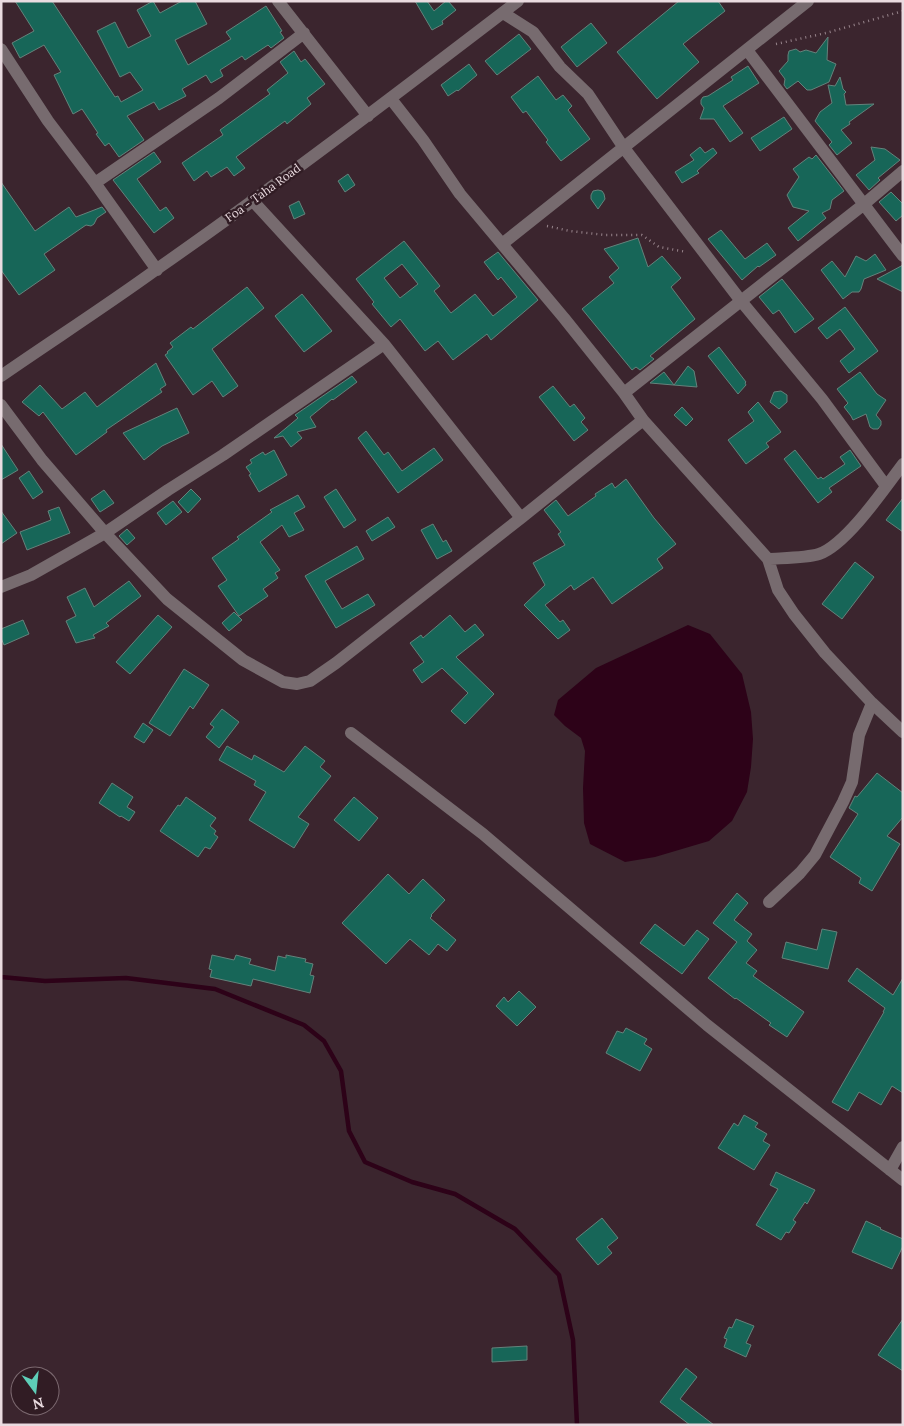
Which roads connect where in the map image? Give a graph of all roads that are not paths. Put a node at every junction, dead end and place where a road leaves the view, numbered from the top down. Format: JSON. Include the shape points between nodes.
{"nodes":[{"id":1,"x":278,"y":1,"type":"edge"},
{"id":2,"x":518,"y":1,"type":"edge"},
{"id":3,"x":808,"y":1,"type":"edge"},
{"id":4,"x":504,"y":12,"type":"junction"},
{"id":5,"x":304,"y":33,"type":"junction"},
{"id":6,"x":1,"y":49,"type":"edge"},
{"id":7,"x":747,"y":50,"type":"junction"},
{"id":8,"x":390,"y":99,"type":"junction"},
{"id":9,"x":368,"y":116,"type":"junction"},
{"id":10,"x":624,"y":148,"type":"junction"},
{"id":11,"x":903,"y":171,"type":"edge"},
{"id":12,"x":95,"y":183,"type":"junction"},
{"id":13,"x":252,"y":200,"type":"junction"},
{"id":14,"x":863,"y":205,"type":"junction"},
{"id":15,"x":502,"y":244,"type":"junction"},
{"id":16,"x":903,"y":256,"type":"edge"},
{"id":17,"x":157,"y":270,"type":"junction"},
{"id":18,"x":741,"y":301,"type":"junction"},
{"id":19,"x":384,"y":344,"type":"junction"},
{"id":20,"x":1,"y":376,"type":"edge"},
{"id":21,"x":624,"y":393,"type":"junction"},
{"id":22,"x":1,"y":405,"type":"edge"},
{"id":23,"x":643,"y":420,"type":"junction"},
{"id":24,"x":903,"y":464,"type":"edge"},
{"id":25,"x":886,"y":486,"type":"junction"},
{"id":26,"x":521,"y":518,"type":"junction"},
{"id":27,"x":105,"y":533,"type":"junction"},
{"id":28,"x":768,"y":559,"type":"junction"},
{"id":29,"x":1,"y":587,"type":"edge"},
{"id":30,"x":872,"y":702,"type":"junction"},
{"id":31,"x":903,"y":732,"type":"edge"},
{"id":32,"x":351,"y":733,"type":"dead end"},
{"id":33,"x":769,"y":902,"type":"dead end"},
{"id":34,"x":903,"y":1147,"type":"edge"},
{"id":35,"x":890,"y":1170,"type":"junction"},
{"id":36,"x":903,"y":1180,"type":"edge"}],
"edges":[{"from":1,"to":5,"type":"street"},
{"from":2,"to":4,"type":"street","name":"Foa - Taha Road"},
{"from":3,"to":7,"type":"street"},
{"from":4,"to":8,"type":"street","name":"Foa - Taha Road"},
{"from":4,"to":10,"type":"street","via":[[533,32],[560,67],[588,94]]},
{"from":5,"to":9,"type":"street"},
{"from":5,"to":12,"type":"street","via":[[219,98]]},
{"from":6,"to":12,"type":"street","via":[[48,121]]},
{"from":7,"to":10,"type":"street"},
{"from":7,"to":14,"type":"street"},
{"from":8,"to":9,"type":"street","name":"Foa - Taha Road"},
{"from":8,"to":15,"type":"street","via":[[460,194]]},
{"from":9,"to":13,"type":"street","name":"Foa - Taha Road"},
{"from":10,"to":15,"type":"street"},
{"from":10,"to":18,"type":"street"},
{"from":11,"to":14,"type":"street"},
{"from":12,"to":17,"type":"street"},
{"from":13,"to":17,"type":"street","name":"Foa - Taha Road"},
{"from":13,"to":19,"type":"street"},
{"from":14,"to":16,"type":"street"},
{"from":14,"to":18,"type":"street"},
{"from":15,"to":21,"type":"street"},
{"from":17,"to":20,"type":"street","name":"Foa - Taha Road"},
{"from":18,"to":21,"type":"street"},
{"from":18,"to":25,"type":"street","via":[[822,399]]},
{"from":19,"to":26,"type":"street"},
{"from":19,"to":27,"type":"street"},
{"from":21,"to":23,"type":"street"},
{"from":22,"to":27,"type":"street","via":[[42,460]]},
{"from":23,"to":26,"type":"street"},
{"from":23,"to":28,"type":"street"},
{"from":24,"to":25,"type":"street"},
{"from":25,"to":28,"type":"street","via":[[855,525],[831,548],[818,554]]},
{"from":26,"to":27,"type":"street","via":[[336,663],[310,680],[297,684],[283,682],[243,660],[167,598]]},
{"from":27,"to":29,"type":"street","via":[[31,575]]},
{"from":28,"to":30,"type":"street","via":[[778,590],[794,614]]},
{"from":30,"to":31,"type":"street"},
{"from":30,"to":33,"type":"street","via":[[859,735],[852,782],[843,802],[814,855]]},
{"from":32,"to":35,"type":"street","via":[[483,834],[707,1026]]},
{"from":34,"to":35,"type":"street"},
{"from":35,"to":36,"type":"street"}]}
